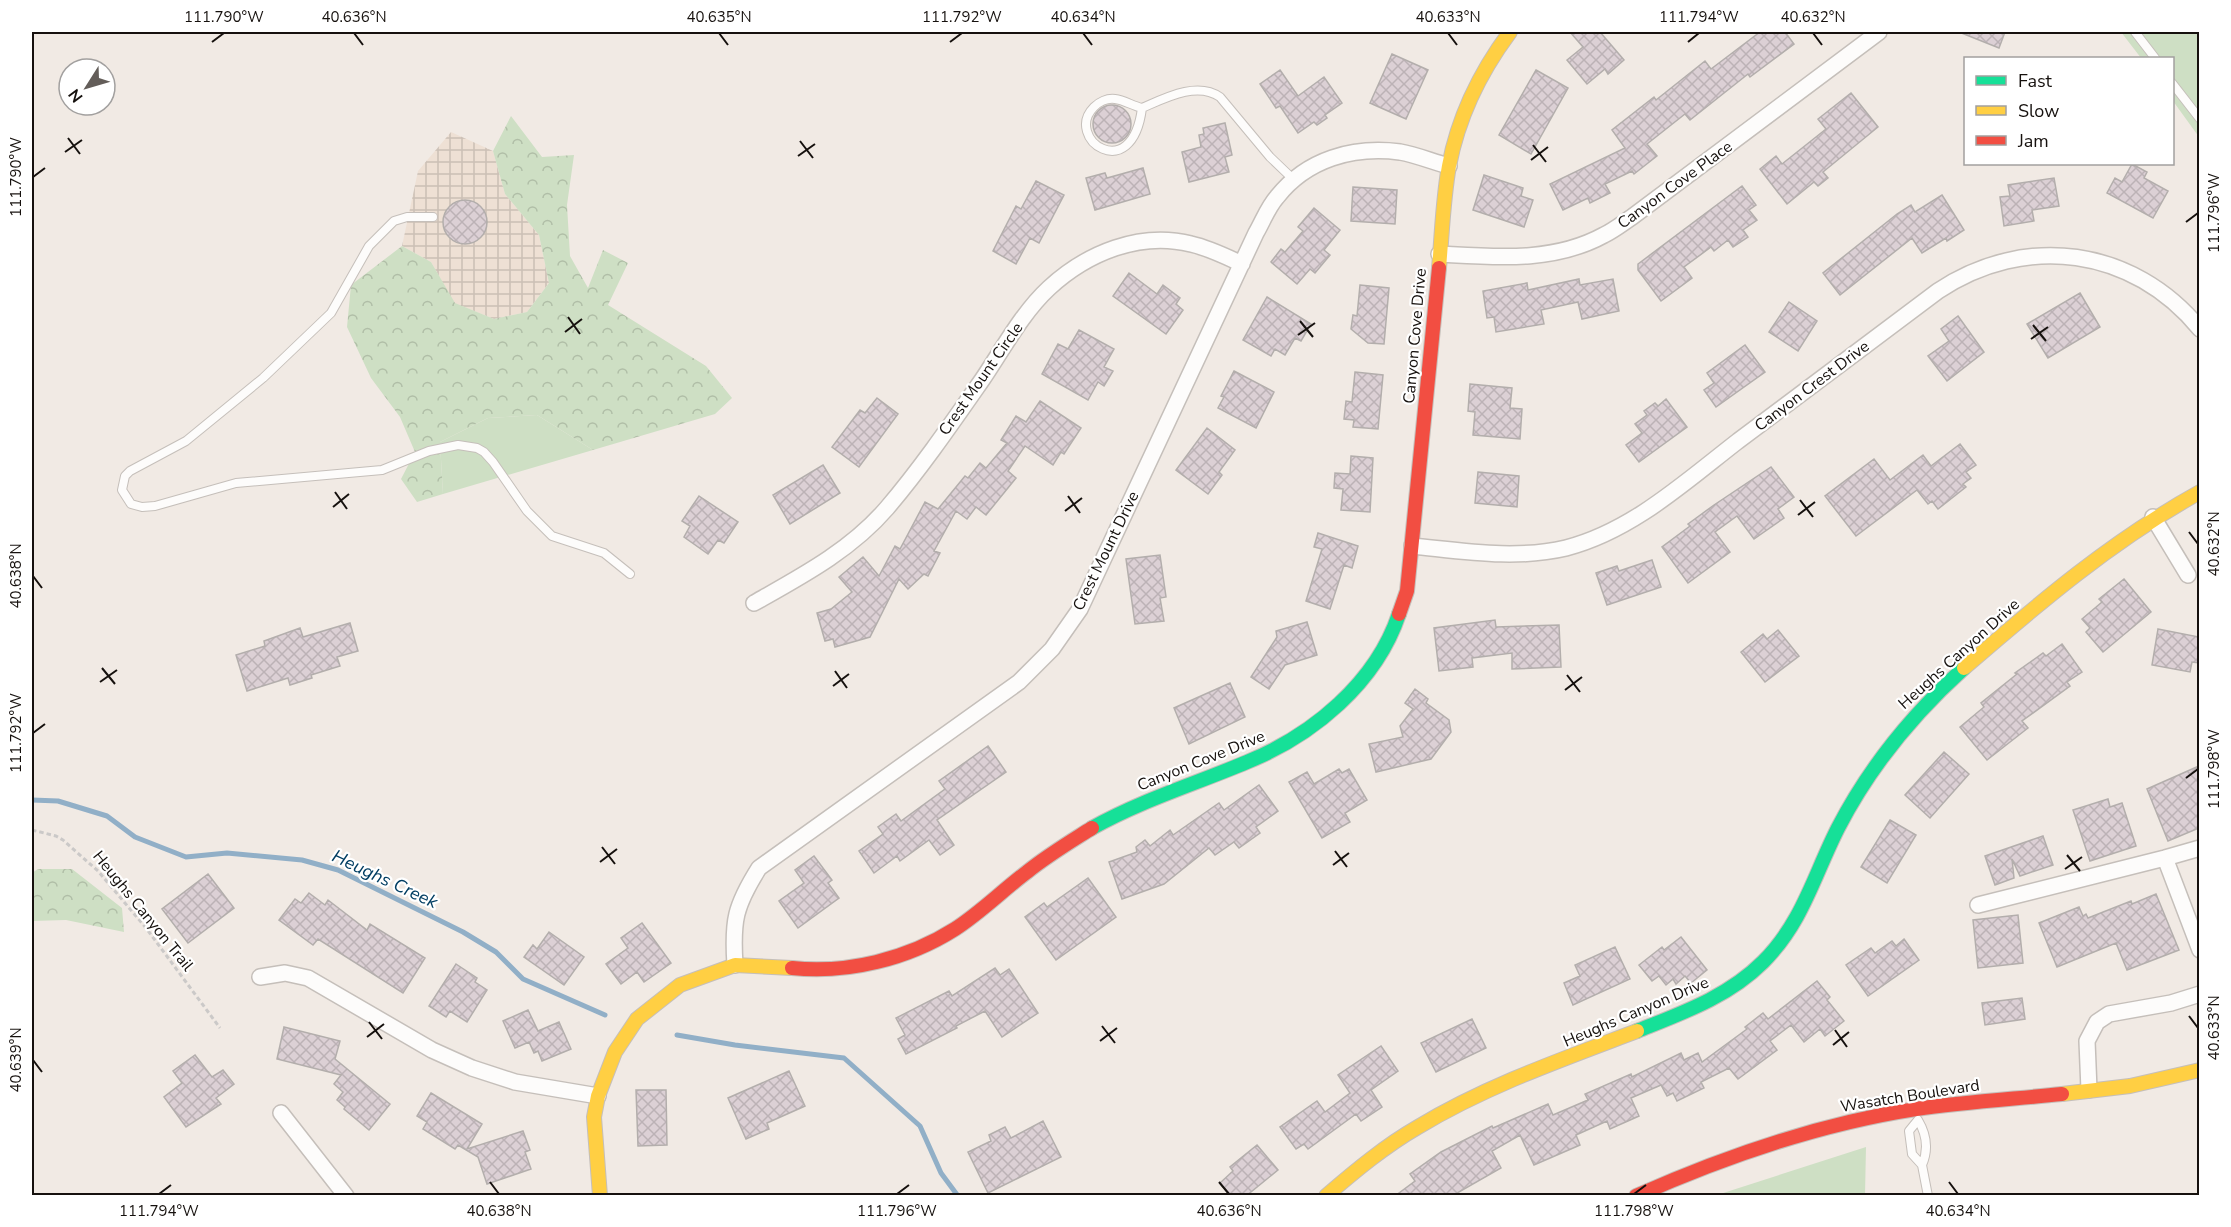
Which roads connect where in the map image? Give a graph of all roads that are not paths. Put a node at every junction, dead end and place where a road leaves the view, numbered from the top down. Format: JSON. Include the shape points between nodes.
{"nodes":[{"id":1,"x":1510,"y":32,"type":"edge"},
{"id":2,"x":1879,"y":32,"type":"edge"},
{"id":3,"x":2134,"y":32,"type":"edge"},
{"id":4,"x":2154,"y":57,"type":"edge"},
{"id":5,"x":2174,"y":85,"type":"edge"},
{"id":6,"x":1142,"y":108,"type":"junction"},
{"id":7,"x":2199,"y":119,"type":"edge"},
{"id":8,"x":1449,"y":166,"type":"junction"},
{"id":9,"x":1293,"y":179,"type":"junction"},
{"id":10,"x":432,"y":217,"type":"dead end"},
{"id":11,"x":1439,"y":254,"type":"junction"},
{"id":12,"x":1242,"y":264,"type":"junction"},
{"id":13,"x":2199,"y":329,"type":"edge"},
{"id":14,"x":2199,"y":492,"type":"edge"},
{"id":15,"x":2154,"y":517,"type":"junction"},
{"id":16,"x":1412,"y":546,"type":"junction"},
{"id":17,"x":630,"y":574,"type":"dead end"},
{"id":18,"x":2188,"y":575,"type":"dead end"},
{"id":19,"x":754,"y":603,"type":"dead end"},
{"id":20,"x":2199,"y":848,"type":"edge"},
{"id":21,"x":2164,"y":858,"type":"junction"},
{"id":22,"x":1978,"y":905,"type":"dead end"},
{"id":23,"x":2199,"y":950,"type":"edge"},
{"id":24,"x":735,"y":965,"type":"junction"},
{"id":25,"x":260,"y":977,"type":"dead end"},
{"id":26,"x":2199,"y":994,"type":"edge"},
{"id":27,"x":2199,"y":1070,"type":"edge"},
{"id":28,"x":2089,"y":1090,"type":"junction"},
{"id":29,"x":598,"y":1096,"type":"junction"},
{"id":30,"x":281,"y":1113,"type":"dead end"},
{"id":31,"x":1917,"y":1114,"type":"junction"},
{"id":32,"x":1922,"y":1164,"type":"junction"},
{"id":33,"x":346,"y":1196,"type":"edge"},
{"id":34,"x":600,"y":1196,"type":"edge"},
{"id":35,"x":1326,"y":1196,"type":"edge"},
{"id":36,"x":1636,"y":1196,"type":"edge"},
{"id":37,"x":1928,"y":1196,"type":"edge"}],
"edges":[{"from":1,"to":8,"type":"street","name":"Canyon Cove Drive","via":[[1473,90]]},
{"from":2,"to":11,"type":"street","name":"Canyon Cove Place","via":[[1604,236],[1578,246],[1522,257]]},
{"from":3,"to":4,"type":"lane"},
{"from":5,"to":7,"type":"lane"},
{"from":6,"to":6,"type":"lane","via":[[1114,99],[1102,101],[1086,119],[1091,140],[1105,150],[1119,150],[1132,141]]},
{"from":6,"to":9,"type":"lane","via":[[1169,95],[1211,91]]},
{"from":8,"to":9,"type":"street","name":"Crest Mount Drive","via":[[1403,153],[1367,151],[1334,156]]},
{"from":8,"to":11,"type":"street","name":"Canyon Cove Drive"},
{"from":9,"to":12,"type":"street","name":"Crest Mount Drive","via":[[1275,198]]},
{"from":10,"to":17,"type":"lane","via":[[394,221],[369,246],[331,313],[203,429],[130,471],[122,483],[126,498],[131,504],[155,506],[236,483],[382,470],[429,451],[458,445],[477,448],[489,457],[527,511],[552,536],[604,553]]},
{"from":11,"to":16,"type":"street","name":"Canyon Cove Drive"},
{"from":12,"to":19,"type":"street","name":"Crest Mount Circle","via":[[1189,243],[1153,240],[1101,253],[1077,265],[1048,289],[1026,316],[886,510],[822,565]]},
{"from":12,"to":24,"type":"street","name":"Crest Mount Drive","via":[[1084,599],[1052,649],[1019,682],[759,868],[736,912]]},
{"from":13,"to":16,"type":"street","name":"Canyon Crest Drive","via":[[2179,306],[2148,282],[2103,262],[2046,255],[1999,262],[1938,291],[1658,502],[1605,534],[1565,548],[1519,554]]},
{"from":14,"to":15,"type":"street","name":"Heughs Canyon Drive"},
{"from":15,"to":18,"type":"street"},
{"from":15,"to":35,"type":"street","name":"Heughs Canyon Drive","via":[[2065,581],[1906,725],[1839,825],[1794,926],[1742,982],[1688,1011],[1447,1111],[1394,1143]]},
{"from":16,"to":24,"type":"street","name":"Canyon Cove Drive","via":[[1407,591],[1397,621],[1371,669],[1339,705],[1284,744],[1112,817],[1029,870],[957,928],[899,956],[818,969]]},
{"from":20,"to":21,"type":"street"},
{"from":21,"to":22,"type":"street"},
{"from":21,"to":23,"type":"street"},
{"from":24,"to":29,"type":"street","name":"Canyon Cove Drive","via":[[680,985],[637,1019],[615,1052]]},
{"from":25,"to":29,"type":"street","via":[[285,973],[308,978],[432,1050],[471,1068],[515,1082]]},
{"from":26,"to":28,"type":"street","via":[[2109,1014],[2097,1022],[2087,1041]]},
{"from":27,"to":28,"type":"street","name":"Wasatch Boulevard"},
{"from":28,"to":31,"type":"street","name":"Wasatch Boulevard"},
{"from":29,"to":34,"type":"street","name":"Canyon Cove Drive","via":[[594,1117]]},
{"from":30,"to":33,"type":"street"},
{"from":31,"to":32,"type":"lane","via":[[1925,1132],[1927,1153]]},
{"from":31,"to":32,"type":"lane","via":[[1910,1131],[1912,1154]]},
{"from":31,"to":36,"type":"street","name":"Wasatch Boulevard","via":[[1829,1125],[1725,1158]]},
{"from":32,"to":37,"type":"lane"}]}
